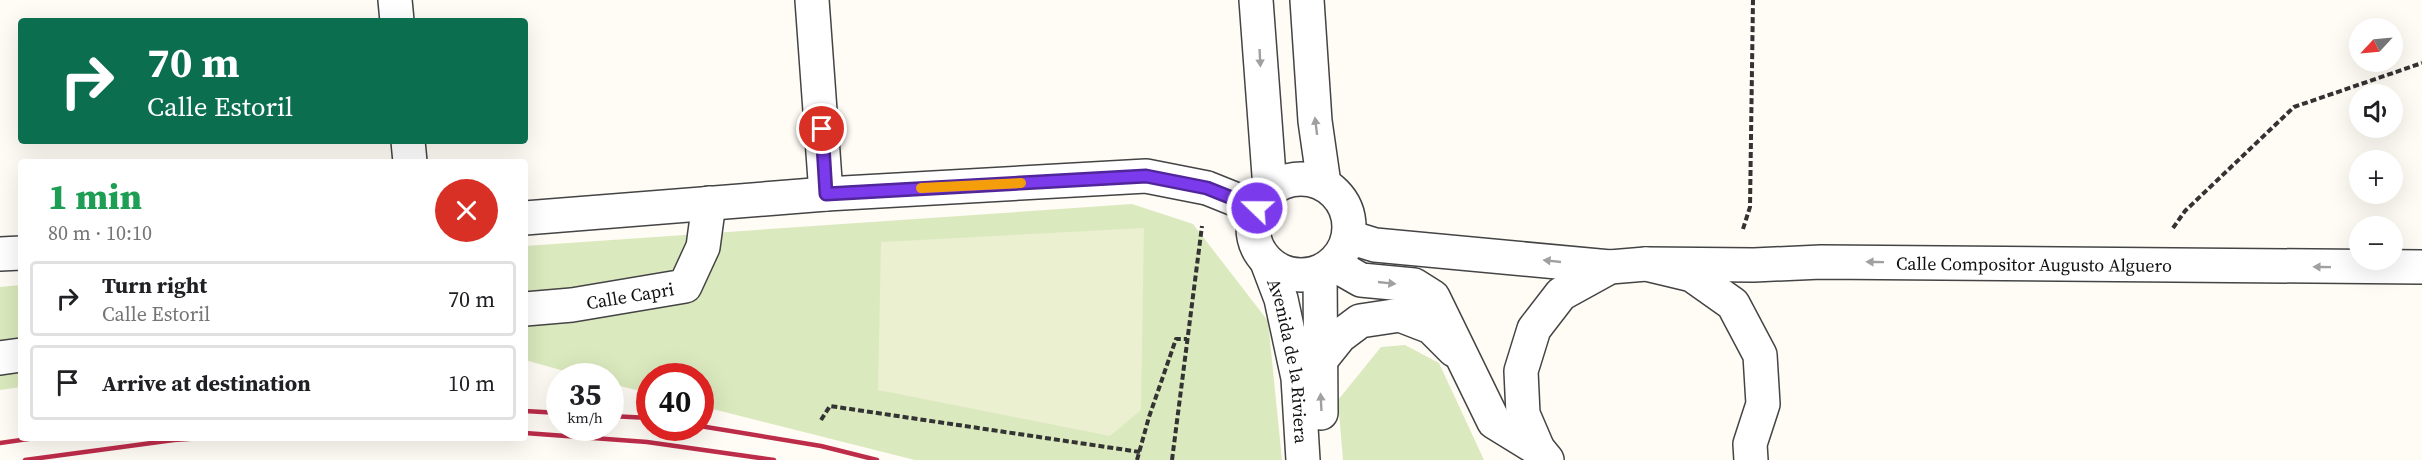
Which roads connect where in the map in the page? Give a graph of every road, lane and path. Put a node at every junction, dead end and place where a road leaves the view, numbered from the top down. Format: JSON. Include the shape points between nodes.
{"nodes":[{"id":1,"x":395,"y":0,"type":"edge"},
{"id":2,"x":812,"y":0,"type":"edge"},
{"id":3,"x":1256,"y":0,"type":"edge"},
{"id":4,"x":1307,"y":0,"type":"edge"},
{"id":5,"x":1753,"y":0,"type":"edge"},
{"id":6,"x":397,"y":18,"type":"edge"},
{"id":7,"x":2422,"y":63,"type":"edge"},
{"id":8,"x":408,"y":144,"type":"edge"},
{"id":9,"x":410,"y":159,"type":"edge"},
{"id":10,"x":1324,"y":184,"type":"junction"},
{"id":11,"x":1207,"y":188,"type":"junction"},
{"id":12,"x":826,"y":194,"type":"junction"},
{"id":13,"x":1263,"y":199,"type":"junction"},
{"id":14,"x":709,"y":203,"type":"junction"},
{"id":15,"x":528,"y":218,"type":"edge"},
{"id":16,"x":18,"y":253,"type":"edge"},
{"id":17,"x":0,"y":254,"type":"edge"},
{"id":18,"x":1334,"y":257,"type":"junction"},
{"id":19,"x":1268,"y":262,"type":"junction"},
{"id":20,"x":1646,"y":264,"type":"junction"},
{"id":21,"x":1732,"y":264,"type":"junction"},
{"id":22,"x":2147,"y":265,"type":"junction"},
{"id":23,"x":1610,"y":267,"type":"junction"},
{"id":24,"x":2422,"y":267,"type":"edge"},
{"id":25,"x":528,"y":309,"type":"edge"},
{"id":26,"x":1187,"y":339,"type":"junction"},
{"id":27,"x":18,"y":355,"type":"edge"},
{"id":28,"x":0,"y":358,"type":"edge"},
{"id":29,"x":1464,"y":360,"type":"junction"},
{"id":30,"x":1320,"y":361,"type":"junction"},
{"id":31,"x":821,"y":420,"type":"dead end"},
{"id":32,"x":1140,"y":452,"type":"junction"},
{"id":33,"x":1542,"y":455,"type":"edge"},
{"id":34,"x":1745,"y":455,"type":"edge"},
{"id":35,"x":1137,"y":460,"type":"edge"},
{"id":36,"x":1172,"y":460,"type":"edge"},
{"id":37,"x":1303,"y":460,"type":"edge"},
{"id":38,"x":1324,"y":460,"type":"edge"}],
"edges":[{"from":1,"to":6,"type":"street"},
{"from":2,"to":12,"type":"street"},
{"from":3,"to":13,"type":"street","one_way":true},
{"from":10,"to":4,"type":"street","one_way":true},
{"from":5,"to":21,"type":"path","via":[[1750,207]]},
{"from":7,"to":22,"type":"path","via":[[2294,107],[2185,211]]},
{"from":8,"to":9,"type":"street"},
{"from":10,"to":13,"type":"street","via":[[1296,178],[1283,182]]},
{"from":10,"to":18,"type":"street","via":[[1337,194],[1350,221]]},
{"from":11,"to":12,"type":"street","via":[[1146,176]]},
{"from":11,"to":13,"type":"street"},
{"from":11,"to":26,"type":"path"},
{"from":12,"to":14,"type":"street"},
{"from":13,"to":19,"type":"street","via":[[1253,222],[1254,237]]},
{"from":14,"to":15,"type":"street"},
{"from":14,"to":25,"type":"street","name":"Calle Capri","via":[[703,247],[685,286]]},
{"from":16,"to":17,"type":"street"},
{"from":18,"to":19,"type":"street","via":[[1307,276],[1279,270]]},
{"from":23,"to":18,"type":"street","one_way":true,"via":[[1375,245]]},
{"from":18,"to":29,"type":"street","one_way":true,"via":[[1361,280],[1413,285],[1433,297]]},
{"from":18,"to":30,"type":"street","name":"Avenida de la Riviera"},
{"from":19,"to":37,"type":"street","name":"Avenida de la Riviera","via":[[1281,299],[1298,378]]},
{"from":20,"to":21,"type":"street","name":"Calle Compositor Augusto Alguero"},
{"from":20,"to":23,"type":"street"},
{"from":20,"to":34,"type":"street","via":[[1692,275],[1733,304],[1760,355],[1763,404]]},
{"from":22,"to":21,"type":"street","name":"Calle Compositor Augusto Alguero","one_way":true},
{"from":24,"to":22,"type":"street","name":"Calle Compositor Augusto Alguero","one_way":true},
{"from":23,"to":33,"type":"street","via":[[1561,294],[1534,329],[1521,371],[1523,414]]},
{"from":26,"to":32,"type":"path","via":[[1176,339]]},
{"from":26,"to":36,"type":"path"},
{"from":27,"to":28,"type":"street"},
{"from":29,"to":30,"type":"street","via":[[1431,327],[1401,315],[1360,321],[1340,336]]},
{"from":29,"to":33,"type":"street","via":[[1494,422]]},
{"from":38,"to":30,"type":"street","name":"Avenida de la Riviera","one_way":true},
{"from":31,"to":32,"type":"path","via":[[830,406]]},
{"from":32,"to":35,"type":"path"}]}
